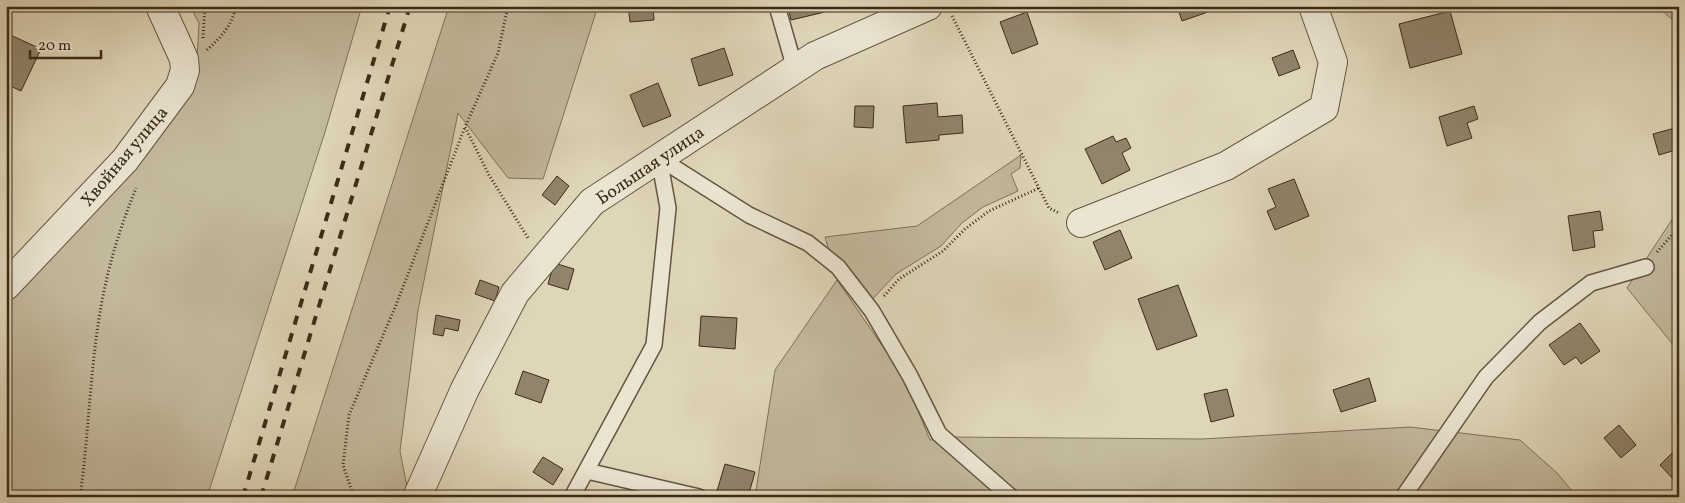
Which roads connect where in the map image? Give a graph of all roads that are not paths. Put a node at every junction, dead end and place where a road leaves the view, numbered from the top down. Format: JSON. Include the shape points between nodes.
{"nodes":[{"id":1,"x":160,"y":6,"type":"edge"},
{"id":2,"x":777,"y":6,"type":"edge"},
{"id":3,"x":1313,"y":6,"type":"edge"},
{"id":4,"x":940,"y":11,"type":"edge"},
{"id":5,"x":795,"y":69,"type":"junction"},
{"id":6,"x":659,"y":158,"type":"junction"},
{"id":7,"x":1081,"y":223,"type":"road end"},
{"id":8,"x":1646,"y":266,"type":"road end"},
{"id":9,"x":6,"y":286,"type":"edge"},
{"id":10,"x":587,"y":471,"type":"junction"},
{"id":11,"x":418,"y":495,"type":"dead end"},
{"id":12,"x":572,"y":497,"type":"edge"},
{"id":13,"x":699,"y":497,"type":"edge"},
{"id":14,"x":1011,"y":497,"type":"edge"},
{"id":15,"x":1404,"y":497,"type":"edge"}],
"edges":[{"from":1,"to":9,"type":"street","name":"Хвойная улица","via":[[184,59],[180,86],[125,160]]},
{"from":2,"to":5,"type":"lane"},
{"from":3,"to":7,"type":"street","via":[[1333,62],[1324,108],[1226,166]]},
{"from":4,"to":5,"type":"street","name":"Большая улица","via":[[815,56]]},
{"from":5,"to":6,"type":"street","name":"Большая улица"},
{"from":6,"to":10,"type":"lane","via":[[668,208],[654,345]]},
{"from":6,"to":11,"type":"street","name":"Большая улица","via":[[592,202],[515,293],[465,389]]},
{"from":6,"to":14,"type":"lane","via":[[749,215],[808,243],[838,267],[872,311],[939,434]]},
{"from":8,"to":15,"type":"lane","via":[[1591,283],[1540,322],[1486,377]]},
{"from":10,"to":12,"type":"lane"},
{"from":10,"to":13,"type":"lane"}]}
